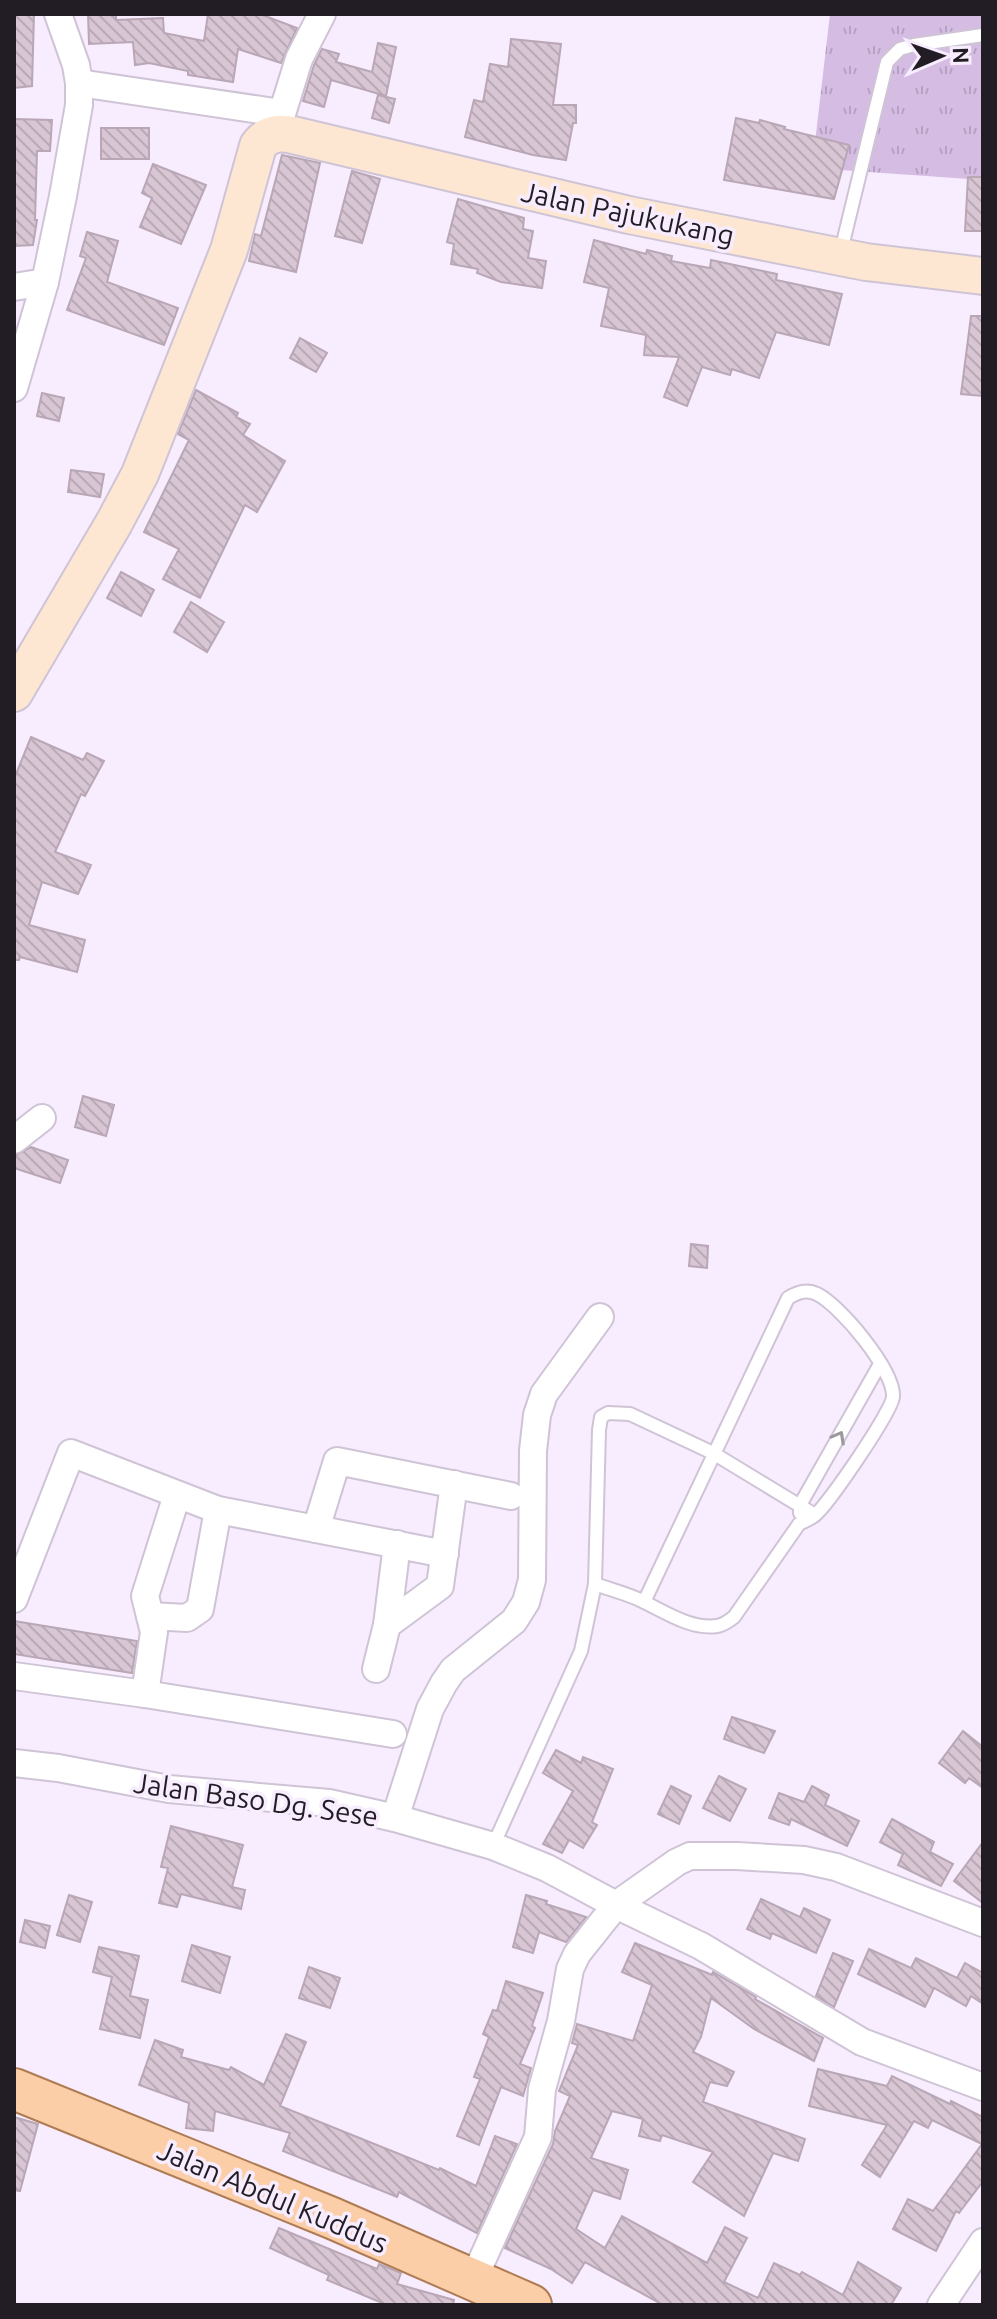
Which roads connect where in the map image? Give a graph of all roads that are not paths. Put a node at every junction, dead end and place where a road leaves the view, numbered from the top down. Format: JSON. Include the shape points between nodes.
{"nodes":[{"id":1,"x":58,"y":14,"type":"edge"},
{"id":2,"x":322,"y":14,"type":"edge"},
{"id":3,"x":983,"y":35,"type":"edge"},
{"id":4,"x":79,"y":83,"type":"junction"},
{"id":5,"x":278,"y":123,"type":"junction"},
{"id":6,"x":839,"y":257,"type":"junction"},
{"id":7,"x":983,"y":276,"type":"edge"},
{"id":8,"x":45,"y":282,"type":"junction"},
{"id":9,"x":14,"y":287,"type":"edge"},
{"id":10,"x":14,"y":388,"type":"edge"},
{"id":11,"x":14,"y":693,"type":"edge"},
{"id":12,"x":42,"y":1118,"type":"dead end"},
{"id":13,"x":14,"y":1140,"type":"edge"},
{"id":14,"x":600,"y":1317,"type":"dead end"},
{"id":15,"x":880,"y":1364,"type":"junction"},
{"id":16,"x":713,"y":1453,"type":"junction"},
{"id":17,"x":454,"y":1484,"type":"junction"},
{"id":18,"x":177,"y":1495,"type":"junction"},
{"id":19,"x":511,"y":1496,"type":"dead end"},
{"id":20,"x":800,"y":1505,"type":"junction"},
{"id":21,"x":218,"y":1510,"type":"junction"},
{"id":22,"x":815,"y":1515,"type":"junction"},
{"id":23,"x":799,"y":1524,"type":"junction"},
{"id":24,"x":316,"y":1529,"type":"junction"},
{"id":25,"x":397,"y":1544,"type":"junction"},
{"id":26,"x":445,"y":1554,"type":"junction"},
{"id":27,"x":595,"y":1584,"type":"junction"},
{"id":28,"x":14,"y":1599,"type":"edge"},
{"id":29,"x":644,"y":1602,"type":"junction"},
{"id":30,"x":150,"y":1616,"type":"junction"},
{"id":31,"x":387,"y":1625,"type":"junction"},
{"id":32,"x":376,"y":1669,"type":"dead end"},
{"id":33,"x":14,"y":1676,"type":"edge"},
{"id":34,"x":145,"y":1694,"type":"junction"},
{"id":35,"x":393,"y":1734,"type":"dead end"},
{"id":36,"x":14,"y":1763,"type":"edge"},
{"id":37,"x":395,"y":1818,"type":"junction"},
{"id":38,"x":493,"y":1846,"type":"junction"},
{"id":39,"x":616,"y":1905,"type":"junction"},
{"id":40,"x":983,"y":1923,"type":"edge"},
{"id":41,"x":983,"y":2087,"type":"edge"},
{"id":42,"x":14,"y":2089,"type":"edge"},
{"id":43,"x":983,"y":2242,"type":"edge"},
{"id":44,"x":473,"y":2280,"type":"junction"},
{"id":45,"x":531,"y":2305,"type":"edge"},
{"id":46,"x":941,"y":2305,"type":"edge"}],
"edges":[{"from":1,"to":4,"type":"street"},
{"from":2,"to":5,"type":"street","via":[[303,49]]},
{"from":3,"to":6,"type":"lane","via":[[914,45],[900,49],[887,62]]},
{"from":4,"to":5,"type":"street"},
{"from":4,"to":8,"type":"street"},
{"from":5,"to":6,"type":"street","name":"Jalan Pajukukang","via":[[293,135],[576,204]]},
{"from":5,"to":11,"type":"street","via":[[258,146],[229,250],[140,474]]},
{"from":6,"to":7,"type":"street","name":"Jalan Pajukukang"},
{"from":8,"to":9,"type":"street"},
{"from":8,"to":10,"type":"street"},
{"from":12,"to":13,"type":"street"},
{"from":14,"to":37,"type":"street","via":[[544,1394],[537,1415],[532,1580],[526,1602],[514,1621],[444,1683],[430,1709]]},
{"from":15,"to":16,"type":"lane","via":[[858,1331],[819,1295],[797,1293],[788,1298]]},
{"from":20,"to":15,"type":"lane","one_way":true},
{"from":15,"to":22,"type":"lane","via":[[894,1393],[890,1410]]},
{"from":16,"to":20,"type":"lane"},
{"from":16,"to":27,"type":"lane","via":[[630,1414],[601,1417]]},
{"from":16,"to":29,"type":"lane"},
{"from":17,"to":19,"type":"street"},
{"from":17,"to":24,"type":"street","via":[[337,1461]]},
{"from":17,"to":26,"type":"street"},
{"from":18,"to":21,"type":"street"},
{"from":18,"to":28,"type":"street","via":[[71,1453]]},
{"from":18,"to":30,"type":"street","via":[[145,1596]]},
{"from":20,"to":22,"type":"lane"},
{"from":20,"to":23,"type":"lane"},
{"from":21,"to":24,"type":"street"},
{"from":21,"to":30,"type":"street","via":[[200,1609],[187,1618]]},
{"from":22,"to":23,"type":"lane"},
{"from":23,"to":29,"type":"lane","via":[[734,1617],[720,1626],[697,1625]]},
{"from":24,"to":25,"type":"street"},
{"from":25,"to":26,"type":"street"},
{"from":25,"to":31,"type":"street"},
{"from":26,"to":31,"type":"street","via":[[440,1586]]},
{"from":27,"to":29,"type":"lane"},
{"from":27,"to":38,"type":"lane","via":[[581,1651]]},
{"from":30,"to":34,"type":"street","via":[[154,1632]]},
{"from":31,"to":32,"type":"street"},
{"from":33,"to":34,"type":"street"},
{"from":34,"to":35,"type":"street"},
{"from":36,"to":37,"type":"street","name":"Jalan Baso Dg. Sese","via":[[169,1789],[329,1803]]},
{"from":37,"to":38,"type":"street","name":"Jalan Baso Dg. Sese"},
{"from":38,"to":39,"type":"street","name":"Jalan Baso Dg. Sese"},
{"from":39,"to":40,"type":"street","via":[[690,1856],[737,1856],[836,1867]]},
{"from":39,"to":41,"type":"street","name":"Jalan Baso Dg. Sese","via":[[701,1946],[862,2042]]},
{"from":39,"to":44,"type":"street","via":[[570,1969],[542,2089],[538,2137]]},
{"from":42,"to":44,"type":"main road","name":"Jalan Abdul Kuddus"},
{"from":43,"to":46,"type":"street"},
{"from":44,"to":45,"type":"main road","name":"Jalan Abdul Kuddus"}]}
